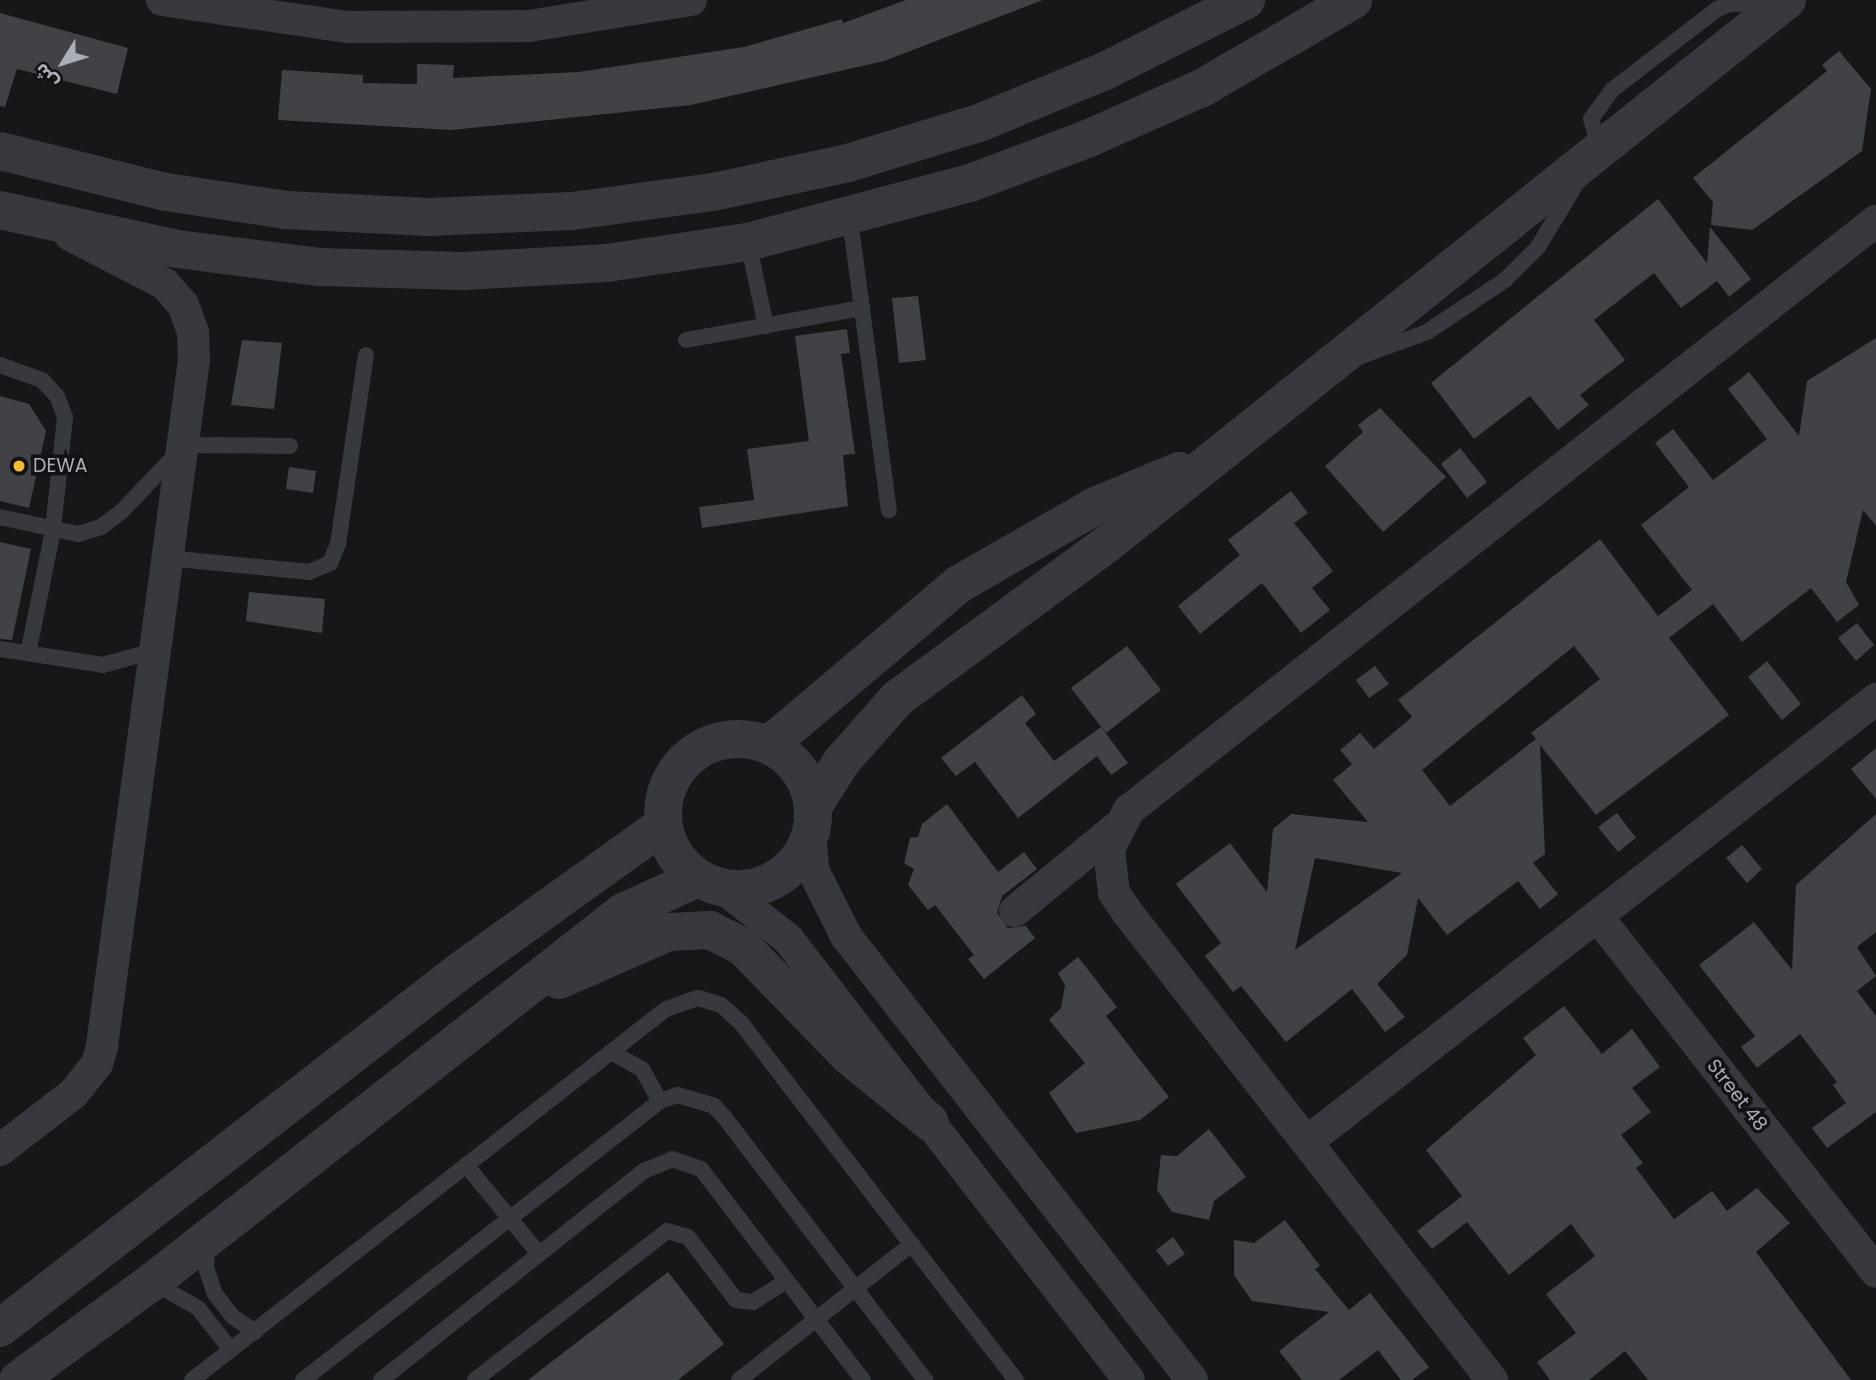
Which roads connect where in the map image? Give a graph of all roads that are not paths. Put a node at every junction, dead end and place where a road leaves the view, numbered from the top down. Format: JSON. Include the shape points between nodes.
{"nodes":[{"id":1,"x":162,"y":0,"type":"edge"},
{"id":2,"x":691,"y":0,"type":"edge"},
{"id":3,"x":1246,"y":0,"type":"edge"},
{"id":4,"x":1353,"y":0,"type":"edge"},
{"id":5,"x":1785,"y":2,"type":"edge"},
{"id":6,"x":0,"y":151,"type":"edge"},
{"id":7,"x":0,"y":210,"type":"edge"},
{"id":8,"x":850,"y":219,"type":"junction"},
{"id":9,"x":37,"y":220,"type":"junction"},
{"id":10,"x":1876,"y":221,"type":"edge"},
{"id":11,"x":748,"y":242,"type":"junction"},
{"id":12,"x":862,"y":308,"type":"junction"},
{"id":13,"x":766,"y":326,"type":"junction"},
{"id":14,"x":687,"y":340,"type":"dead end"},
{"id":15,"x":366,"y":355,"type":"dead end"},
{"id":16,"x":0,"y":365,"type":"edge"},
{"id":17,"x":185,"y":445,"type":"junction"},
{"id":18,"x":290,"y":446,"type":"dead end"},
{"id":19,"x":1201,"y":464,"type":"junction"},
{"id":20,"x":889,"y":510,"type":"dead end"},
{"id":21,"x":0,"y":517,"type":"edge"},
{"id":22,"x":53,"y":530,"type":"junction"},
{"id":23,"x":167,"y":558,"type":"junction"},
{"id":24,"x":0,"y":649,"type":"edge"},
{"id":25,"x":153,"y":650,"type":"junction"},
{"id":26,"x":28,"y":654,"type":"junction"},
{"id":27,"x":1876,"y":699,"type":"edge"},
{"id":28,"x":769,"y":746,"type":"junction"},
{"id":29,"x":812,"y":822,"type":"junction"},
{"id":30,"x":662,"y":826,"type":"junction"},
{"id":31,"x":1116,"y":828,"type":"junction"},
{"id":32,"x":710,"y":883,"type":"junction"},
{"id":33,"x":1014,"y":911,"type":"dead end"},
{"id":34,"x":1598,"y":917,"type":"junction"},
{"id":35,"x":503,"y":1006,"type":"junction"},
{"id":36,"x":611,"y":1052,"type":"junction"},
{"id":37,"x":660,"y":1101,"type":"junction"},
{"id":38,"x":930,"y":1122,"type":"junction"},
{"id":39,"x":1308,"y":1140,"type":"junction"},
{"id":40,"x":0,"y":1150,"type":"edge"},
{"id":41,"x":466,"y":1165,"type":"junction"},
{"id":42,"x":509,"y":1217,"type":"junction"},
{"id":43,"x":207,"y":1239,"type":"junction"},
{"id":44,"x":912,"y":1244,"type":"junction"},
{"id":45,"x":539,"y":1254,"type":"junction"},
{"id":46,"x":1876,"y":1272,"type":"edge"},
{"id":47,"x":787,"y":1281,"type":"junction"},
{"id":48,"x":152,"y":1282,"type":"junction"},
{"id":49,"x":854,"y":1290,"type":"junction"},
{"id":50,"x":816,"y":1320,"type":"junction"},
{"id":51,"x":0,"y":1328,"type":"edge"},
{"id":52,"x":255,"y":1332,"type":"junction"},
{"id":53,"x":231,"y":1350,"type":"junction"},
{"id":54,"x":747,"y":1378,"type":"edge"},
{"id":55,"x":18,"y":1380,"type":"edge"},
{"id":56,"x":192,"y":1380,"type":"edge"},
{"id":57,"x":303,"y":1380,"type":"edge"},
{"id":58,"x":381,"y":1380,"type":"edge"},
{"id":59,"x":475,"y":1380,"type":"edge"},
{"id":60,"x":863,"y":1380,"type":"edge"},
{"id":61,"x":925,"y":1380,"type":"edge"},
{"id":62,"x":1017,"y":1380,"type":"edge"},
{"id":63,"x":1129,"y":1380,"type":"edge"},
{"id":64,"x":1192,"y":1380,"type":"edge"},
{"id":65,"x":1492,"y":1380,"type":"edge"}],
"edges":[{"from":1,"to":2,"type":"street","via":[[348,27],[529,26]]},
{"from":3,"to":6,"type":"street","via":[[1105,71],[978,123],[848,163],[713,192],[572,211],[429,217],[286,210],[166,192]]},
{"from":4,"to":8,"type":"street","via":[[1202,88],[1087,139]]},
{"from":5,"to":19,"type":"street","via":[[1593,160]]},
{"from":7,"to":9,"type":"street"},
{"from":8,"to":11,"type":"street"},
{"from":8,"to":12,"type":"lane"},
{"from":9,"to":11,"type":"street","via":[[177,249],[359,268],[463,271],[607,263]]},
{"from":9,"to":17,"type":"street","via":[[142,269],[166,284],[183,306],[193,332],[194,360]]},
{"from":10,"to":31,"type":"street","via":[[1129,810]]},
{"from":11,"to":13,"type":"lane"},
{"from":12,"to":13,"type":"lane"},
{"from":12,"to":20,"type":"lane"},
{"from":13,"to":14,"type":"lane"},
{"from":15,"to":23,"type":"lane","via":[[338,544],[330,564],[309,572]]},
{"from":16,"to":22,"type":"lane","via":[[43,380],[57,396],[65,417]]},
{"from":17,"to":18,"type":"lane"},
{"from":17,"to":22,"type":"lane","via":[[101,527],[78,534]]},
{"from":17,"to":23,"type":"street"},
{"from":19,"to":28,"type":"street","via":[[1124,490],[959,584]]},
{"from":19,"to":29,"type":"street","via":[[1107,544],[898,698],[842,761]]},
{"from":21,"to":22,"type":"lane"},
{"from":22,"to":26,"type":"lane"},
{"from":23,"to":25,"type":"street"},
{"from":24,"to":26,"type":"lane"},
{"from":25,"to":26,"type":"lane","via":[[103,665]]},
{"from":25,"to":40,"type":"street","via":[[97,1064],[75,1093]]},
{"from":27,"to":34,"type":"street"},
{"from":28,"to":29,"type":"street","via":[[798,771]]},
{"from":28,"to":30,"type":"street","via":[[728,741],[707,745],[682,763],[666,791]]},
{"from":29,"to":32,"type":"street","via":[[798,861],[777,879],[751,889]]},
{"from":29,"to":64,"type":"street","via":[[814,872],[846,936]]},
{"from":30,"to":32,"type":"street","via":[[681,863]]},
{"from":30,"to":51,"type":"street","via":[[450,979]]},
{"from":31,"to":33,"type":"street"},
{"from":31,"to":39,"type":"street","via":[[1109,849],[1114,893]]},
{"from":32,"to":35,"type":"street","via":[[623,912]]},
{"from":32,"to":38,"type":"street","via":[[788,939]]},
{"from":34,"to":39,"type":"street"},
{"from":34,"to":46,"type":"street","name":"Street 48"},
{"from":35,"to":38,"type":"street","via":[[660,935],[710,930],[743,947],[849,1056]]},
{"from":35,"to":43,"type":"street"},
{"from":36,"to":37,"type":"lane","via":[[642,1069]]},
{"from":36,"to":41,"type":"lane"},
{"from":36,"to":44,"type":"lane","via":[[675,1003],[698,998],[721,1005]]},
{"from":37,"to":42,"type":"lane"},
{"from":37,"to":49,"type":"lane","via":[[677,1095],[713,1105]]},
{"from":38,"to":63,"type":"street"},
{"from":39,"to":65,"type":"street"},
{"from":41,"to":42,"type":"lane"},
{"from":41,"to":52,"type":"lane"},
{"from":42,"to":45,"type":"lane"},
{"from":42,"to":57,"type":"lane"},
{"from":43,"to":48,"type":"street"},
{"from":43,"to":52,"type":"lane","via":[[206,1267],[215,1294],[232,1316]]},
{"from":44,"to":49,"type":"lane"},
{"from":44,"to":62,"type":"lane"},
{"from":45,"to":47,"type":"lane","via":[[644,1171],[672,1159],[701,1169]]},
{"from":45,"to":58,"type":"lane"},
{"from":47,"to":50,"type":"lane"},
{"from":47,"to":59,"type":"lane","via":[[753,1302],[736,1300],[688,1237],[667,1231]]},
{"from":48,"to":53,"type":"lane","via":[[198,1308]]},
{"from":48,"to":55,"type":"street"},
{"from":49,"to":50,"type":"lane"},
{"from":49,"to":61,"type":"lane"},
{"from":50,"to":54,"type":"lane"},
{"from":50,"to":60,"type":"lane"},
{"from":52,"to":53,"type":"lane"},
{"from":53,"to":56,"type":"lane"}]}
